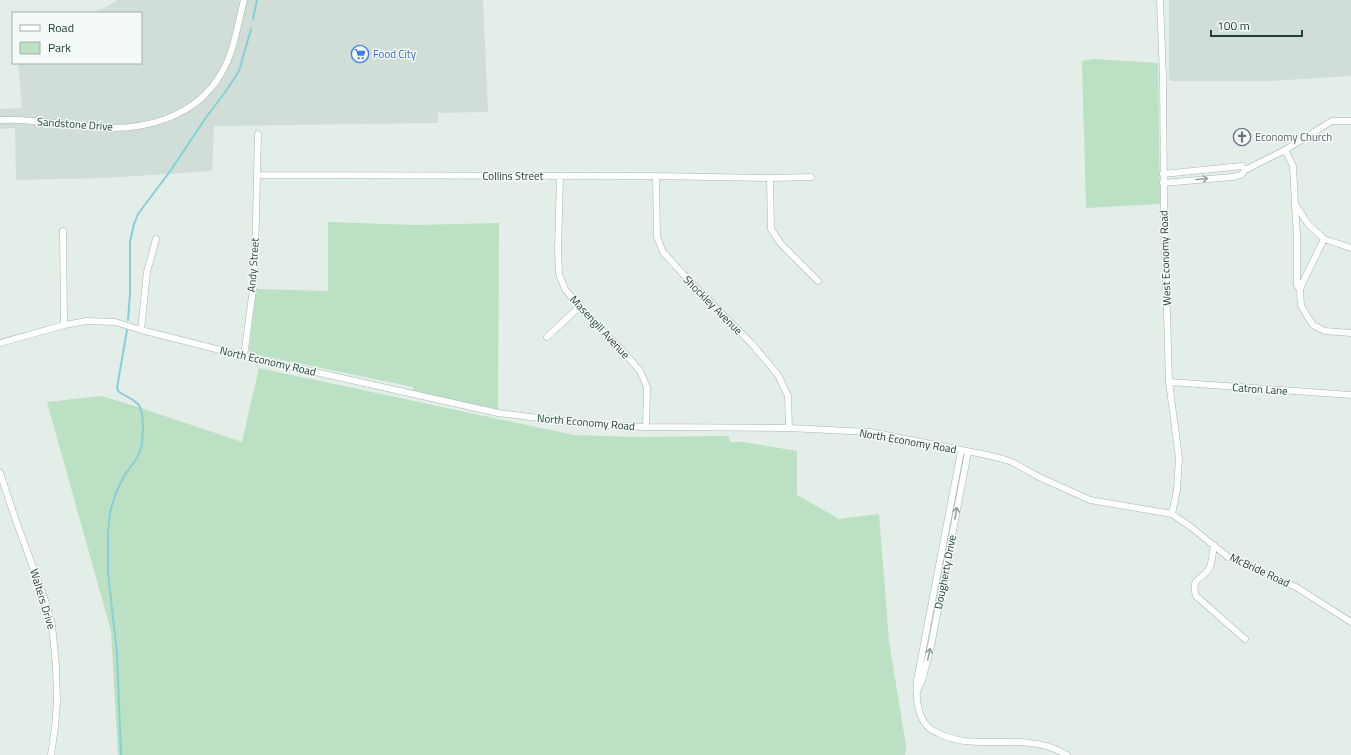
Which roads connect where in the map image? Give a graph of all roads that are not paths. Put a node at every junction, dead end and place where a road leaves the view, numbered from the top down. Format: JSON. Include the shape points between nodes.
{"nodes":[{"id":1,"x":244,"y":0,"type":"edge"},
{"id":2,"x":1160,"y":0,"type":"edge"},
{"id":3,"x":0,"y":120,"type":"edge"},
{"id":4,"x":1351,"y":121,"type":"edge"},
{"id":5,"x":258,"y":134,"type":"dead end"},
{"id":6,"x":1285,"y":150,"type":"junction"},
{"id":7,"x":1245,"y":170,"type":"junction"},
{"id":8,"x":1163,"y":174,"type":"junction"},
{"id":9,"x":257,"y":175,"type":"junction"},
{"id":10,"x":560,"y":176,"type":"junction"},
{"id":11,"x":656,"y":176,"type":"junction"},
{"id":12,"x":811,"y":177,"type":"dead end"},
{"id":13,"x":770,"y":178,"type":"junction"},
{"id":14,"x":1163,"y":183,"type":"junction"},
{"id":15,"x":1295,"y":204,"type":"junction"},
{"id":16,"x":64,"y":231,"type":"dead end"},
{"id":17,"x":156,"y":239,"type":"dead end"},
{"id":18,"x":1324,"y":239,"type":"junction"},
{"id":19,"x":1351,"y":248,"type":"edge"},
{"id":20,"x":818,"y":281,"type":"dead end"},
{"id":21,"x":1300,"y":290,"type":"junction"},
{"id":22,"x":579,"y":307,"type":"junction"},
{"id":23,"x":64,"y":325,"type":"junction"},
{"id":24,"x":141,"y":330,"type":"junction"},
{"id":25,"x":1351,"y":333,"type":"edge"},
{"id":26,"x":547,"y":337,"type":"dead end"},
{"id":27,"x":0,"y":343,"type":"edge"},
{"id":28,"x":244,"y":356,"type":"junction"},
{"id":29,"x":1169,"y":382,"type":"junction"},
{"id":30,"x":1351,"y":395,"type":"edge"},
{"id":31,"x":646,"y":427,"type":"junction"},
{"id":32,"x":789,"y":428,"type":"junction"},
{"id":33,"x":961,"y":451,"type":"junction"},
{"id":34,"x":968,"y":452,"type":"junction"},
{"id":35,"x":0,"y":473,"type":"edge"},
{"id":36,"x":1172,"y":514,"type":"junction"},
{"id":37,"x":944,"y":540,"type":"junction"},
{"id":38,"x":952,"y":541,"type":"junction"},
{"id":39,"x":1214,"y":545,"type":"junction"},
{"id":40,"x":1351,"y":622,"type":"edge"},
{"id":41,"x":1245,"y":639,"type":"dead end"},
{"id":42,"x":917,"y":691,"type":"junction"},
{"id":43,"x":51,"y":755,"type":"edge"},
{"id":44,"x":1067,"y":755,"type":"edge"}],
"edges":[{"from":1,"to":3,"type":"street","name":"Sandstone Drive","via":[[223,71],[201,100],[184,112],[145,124],[109,128]]},
{"from":2,"to":8,"type":"street","name":"West Economy Road"},
{"from":4,"to":6,"type":"street","via":[[1332,121]]},
{"from":5,"to":9,"type":"street"},
{"from":6,"to":7,"type":"street"},
{"from":6,"to":15,"type":"street","via":[[1293,166]]},
{"from":7,"to":8,"type":"street","via":[[1242,166]]},
{"from":14,"to":7,"type":"street","one_way":true,"via":[[1232,177]]},
{"from":8,"to":14,"type":"street","name":"West Economy Road"},
{"from":9,"to":10,"type":"street","name":"Collins Street"},
{"from":9,"to":28,"type":"street","name":"Andy Street","via":[[253,289]]},
{"from":10,"to":11,"type":"street","name":"Collins Street"},
{"from":10,"to":22,"type":"street","name":"Masengill Avenue","via":[[559,274],[565,289]]},
{"from":11,"to":13,"type":"street","name":"Collins Street"},
{"from":11,"to":32,"type":"street","name":"Shockley Avenue","via":[[657,237],[663,252],[752,344],[778,375],[788,396]]},
{"from":12,"to":13,"type":"street","name":"Collins Street"},
{"from":13,"to":20,"type":"street","via":[[771,229],[781,244]]},
{"from":14,"to":29,"type":"street","name":"West Economy Road"},
{"from":15,"to":18,"type":"street","via":[[1308,224]]},
{"from":15,"to":21,"type":"street","via":[[1297,284]]},
{"from":16,"to":23,"type":"street"},
{"from":17,"to":24,"type":"street","via":[[147,272]]},
{"from":18,"to":19,"type":"street"},
{"from":18,"to":21,"type":"street"},
{"from":21,"to":25,"type":"street","via":[[1301,306],[1313,325],[1325,331]]},
{"from":22,"to":26,"type":"street"},
{"from":22,"to":31,"type":"street","name":"Masengill Avenue","via":[[640,372],[647,387]]},
{"from":23,"to":24,"type":"street","name":"North Economy Road","via":[[87,321],[115,322]]},
{"from":23,"to":27,"type":"street","name":"North Economy Road"},
{"from":24,"to":28,"type":"street","name":"North Economy Road"},
{"from":28,"to":31,"type":"street","name":"North Economy Road","via":[[498,413],[598,425]]},
{"from":29,"to":30,"type":"street","name":"Catron Lane"},
{"from":29,"to":36,"type":"street","name":"West Economy Road","via":[[1179,458]]},
{"from":31,"to":32,"type":"street","name":"North Economy Road"},
{"from":32,"to":33,"type":"street","name":"North Economy Road","via":[[870,432]]},
{"from":33,"to":34,"type":"street","name":"North Economy Road"},
{"from":33,"to":37,"type":"street","name":"Dougherty Drive"},
{"from":34,"to":36,"type":"street","name":"North Economy Road","via":[[1003,459],[1090,500]]},
{"from":38,"to":34,"type":"street","name":"Dougherty Drive","one_way":true},
{"from":35,"to":43,"type":"street","name":"Walters Drive","via":[[52,626],[57,702]]},
{"from":36,"to":39,"type":"street","name":"McBride Road"},
{"from":37,"to":38,"type":"street"},
{"from":37,"to":42,"type":"street","name":"Dougherty Drive"},
{"from":42,"to":38,"type":"street","name":"Dougherty Drive","one_way":true,"via":[[927,665]]},
{"from":39,"to":40,"type":"street","name":"McBride Road","via":[[1228,557],[1296,587]]},
{"from":39,"to":41,"type":"street","via":[[1209,567],[1195,582],[1193,588],[1196,596]]},
{"from":42,"to":44,"type":"street","name":"Dougherty Drive","via":[[918,709],[924,723],[931,730],[948,738],[966,742],[1029,743],[1053,747]]}]}
